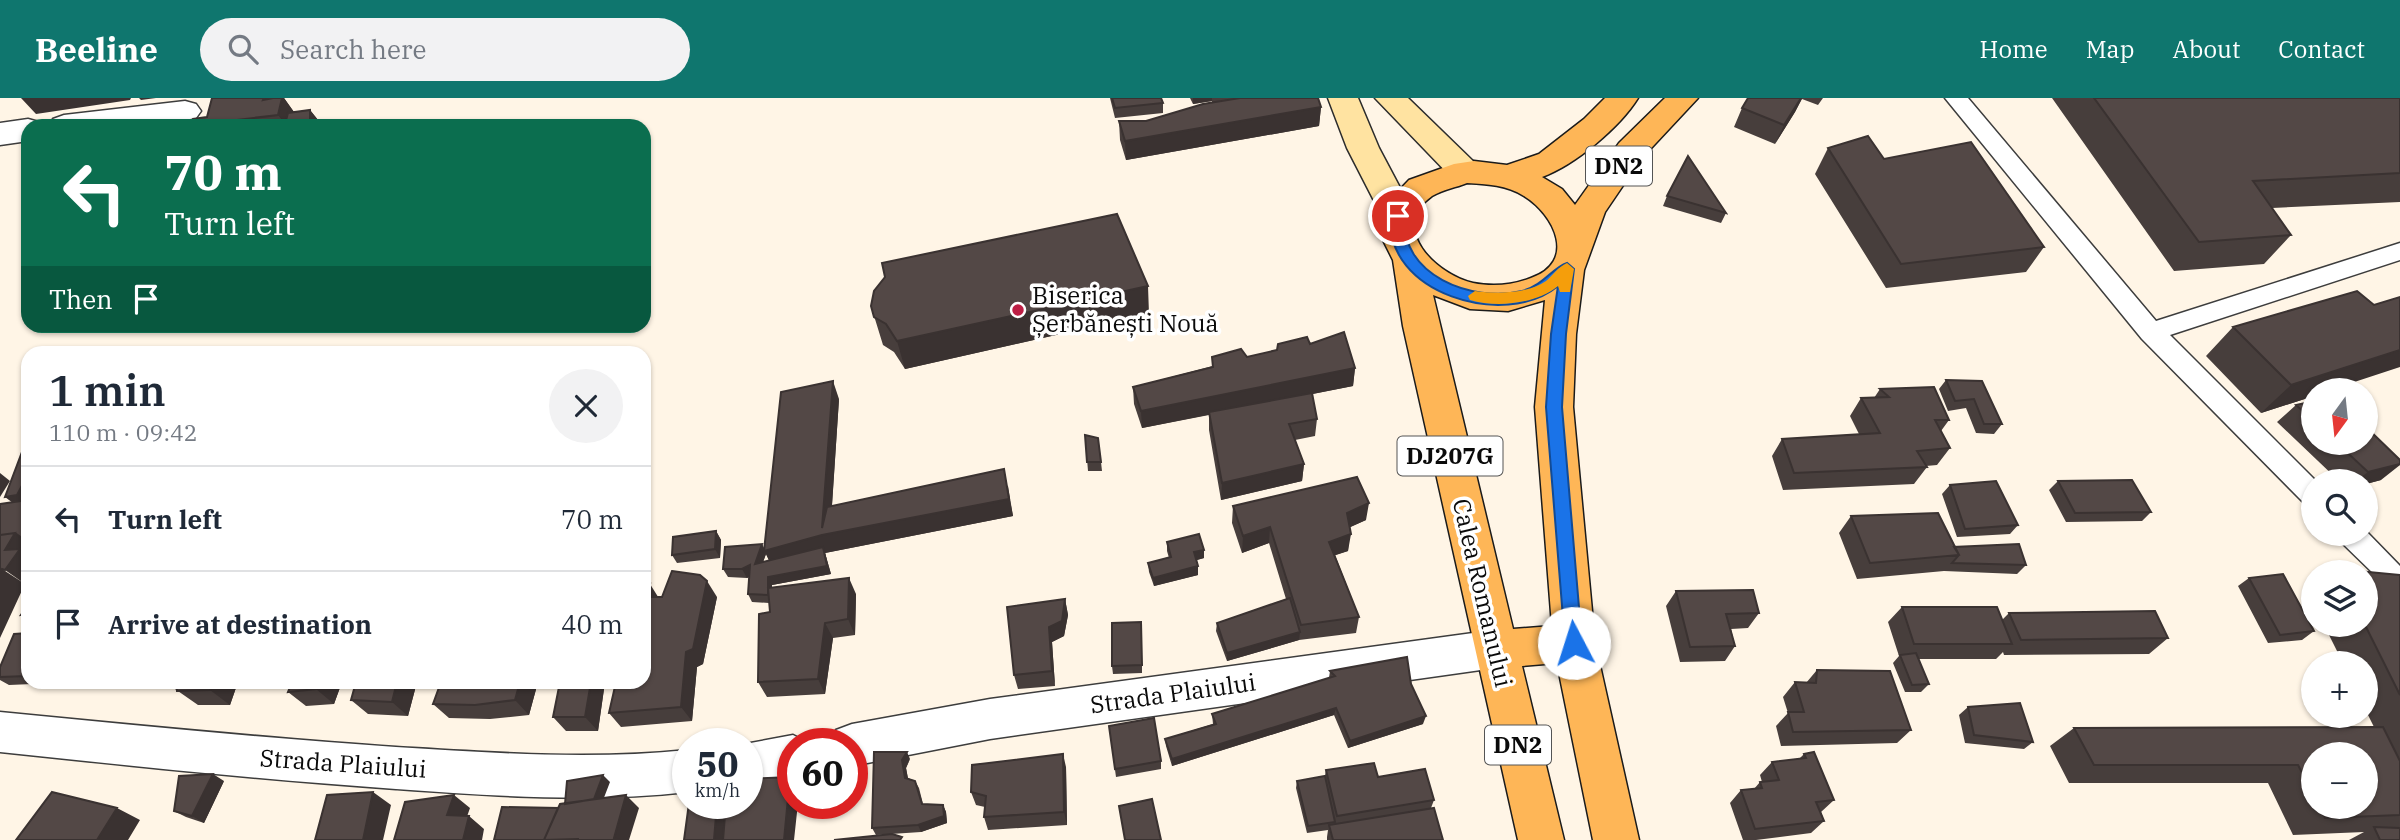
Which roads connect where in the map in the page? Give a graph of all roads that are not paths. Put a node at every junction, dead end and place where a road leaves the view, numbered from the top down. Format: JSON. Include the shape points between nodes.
{"nodes":[{"id":1,"x":1343,"y":98,"type":"edge"},
{"id":2,"x":1390,"y":98,"type":"edge"},
{"id":3,"x":1623,"y":98,"type":"edge"},
{"id":4,"x":1683,"y":98,"type":"edge"},
{"id":5,"x":1956,"y":98,"type":"edge"},
{"id":6,"x":185,"y":111,"type":"dead end"},
{"id":7,"x":120,"y":119,"type":"edge"},
{"id":8,"x":21,"y":131,"type":"edge"},
{"id":9,"x":0,"y":134,"type":"edge"},
{"id":10,"x":1465,"y":172,"type":"junction"},
{"id":11,"x":1510,"y":176,"type":"junction"},
{"id":12,"x":1398,"y":216,"type":"junction"},
{"id":13,"x":2400,"y":251,"type":"edge"},
{"id":14,"x":1571,"y":258,"type":"junction"},
{"id":15,"x":1409,"y":262,"type":"junction"},
{"id":16,"x":2151,"y":332,"type":"junction"},
{"id":17,"x":2301,"y":483,"type":"edge"},
{"id":18,"x":2363,"y":546,"type":"edge"},
{"id":19,"x":2400,"y":591,"type":"edge"},
{"id":20,"x":1574,"y":643,"type":"junction"},
{"id":21,"x":1494,"y":649,"type":"junction"},
{"id":22,"x":0,"y":732,"type":"edge"},
{"id":23,"x":868,"y":742,"type":"edge"},
{"id":24,"x":672,"y":773,"type":"edge"},
{"id":25,"x":1541,"y":840,"type":"edge"},
{"id":26,"x":1616,"y":840,"type":"edge"}],
"edges":[{"from":1,"to":12,"type":"main road"},
{"from":2,"to":10,"type":"main road"},
{"from":3,"to":11,"type":"main road","number":"DN2","via":[[1550,162]]},
{"from":4,"to":14,"type":"main road","number":"DN2","via":[[1630,151],[1589,210]]},
{"from":5,"to":16,"type":"lane"},
{"from":6,"to":7,"type":"street"},
{"from":8,"to":9,"type":"street"},
{"from":10,"to":11,"type":"main road"},
{"from":10,"to":12,"type":"main road","via":[[1421,186],[1406,199]]},
{"from":11,"to":14,"type":"main road","via":[[1559,205],[1572,226]]},
{"from":12,"to":15,"type":"main road","via":[[1398,239]]},
{"from":13,"to":16,"type":"lane"},
{"from":14,"to":15,"type":"main road","via":[[1549,286],[1522,296],[1491,299],[1459,294],[1431,281]]},
{"from":14,"to":20,"type":"main road","number":"DN2","via":[[1558,334],[1554,407]]},
{"from":15,"to":21,"type":"main road","name":"Calea Romanului","number":"DJ207G"},
{"from":16,"to":17,"type":"lane"},
{"from":18,"to":19,"type":"lane","via":[[2387,569]]},
{"from":20,"to":21,"type":"main road"},
{"from":20,"to":26,"type":"main road","number":"DN2"},
{"from":21,"to":23,"type":"street","name":"Strada Plaiului","via":[[990,719]]},
{"from":21,"to":25,"type":"main road","name":"Calea Romanului","number":"DN2"},
{"from":22,"to":24,"type":"street","name":"Strada Plaiului","via":[[261,759],[509,775]]}]}
